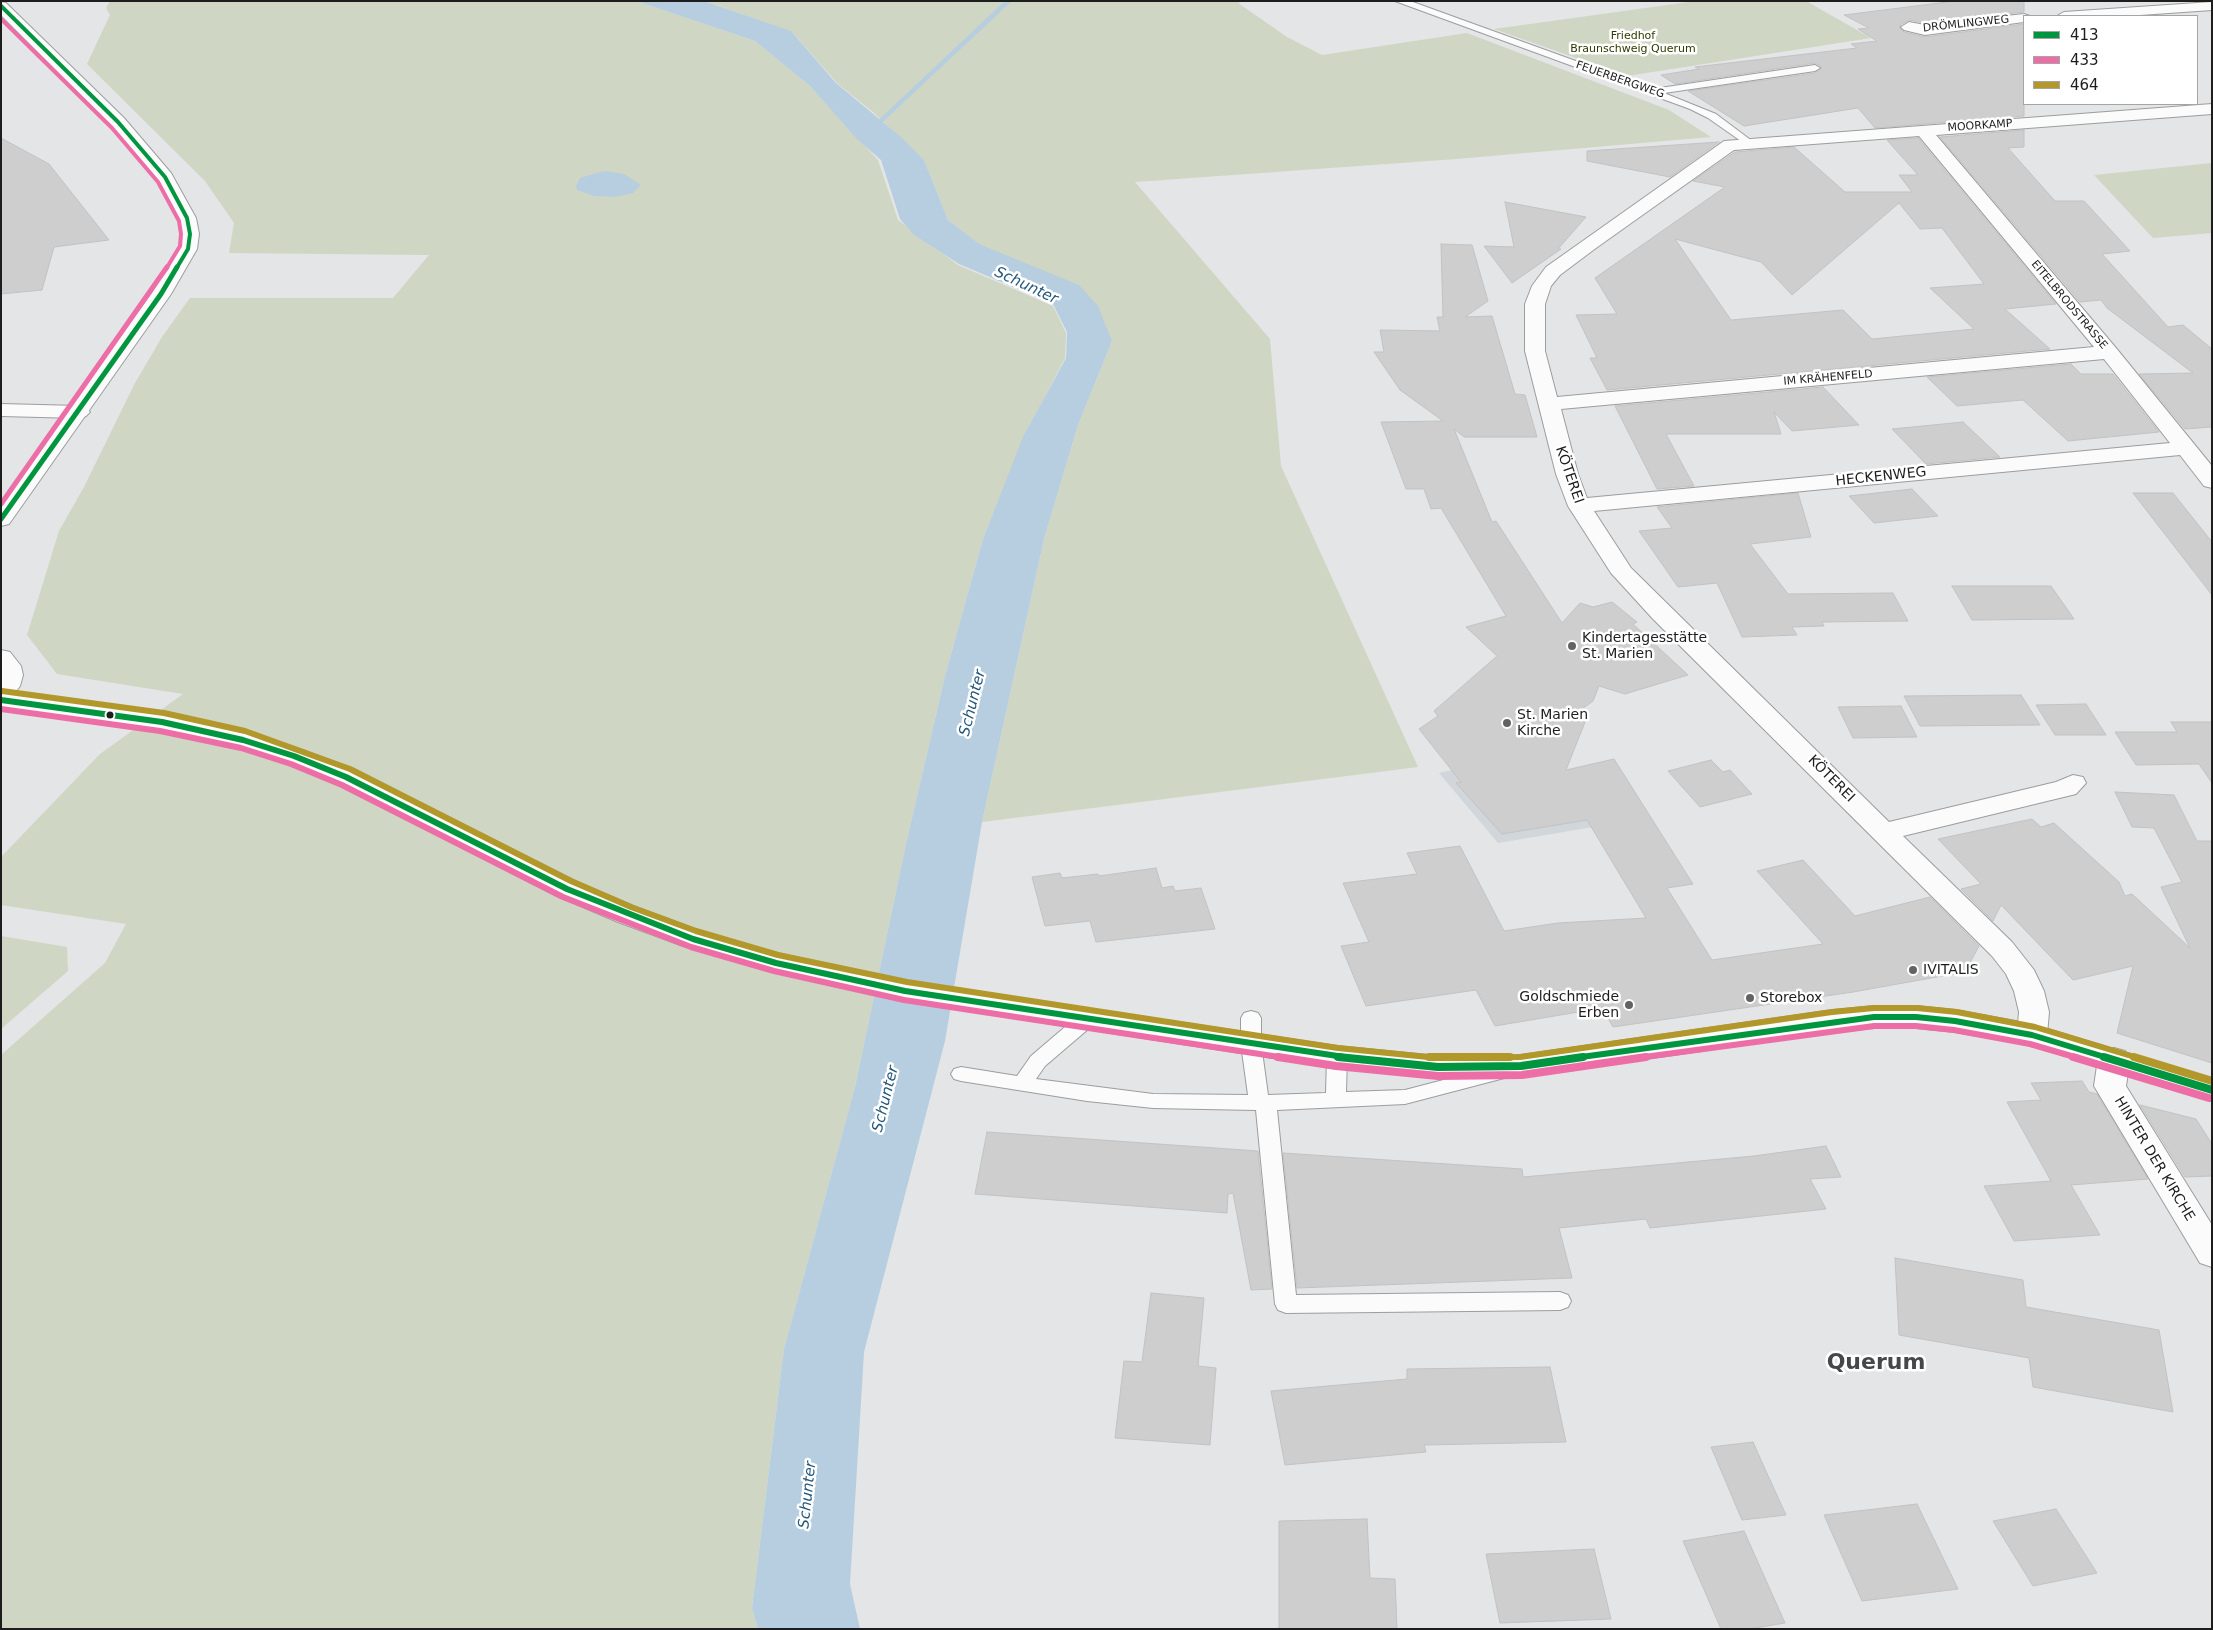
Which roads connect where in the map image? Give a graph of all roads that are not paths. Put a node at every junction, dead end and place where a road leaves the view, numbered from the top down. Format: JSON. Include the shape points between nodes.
{"nodes":[{"id":1,"x":1400,"y":1,"type":"edge"},
{"id":2,"x":2015,"y":5,"type":"dead end"},
{"id":3,"x":1,"y":6,"type":"edge"},
{"id":4,"x":2212,"y":6,"type":"edge"},
{"id":5,"x":2035,"y":15,"type":"edge"},
{"id":6,"x":2079,"y":15,"type":"edge"},
{"id":7,"x":2023,"y":18,"type":"edge"},
{"id":8,"x":1909,"y":27,"type":"dead end"},
{"id":9,"x":1815,"y":68,"type":"dead end"},
{"id":10,"x":1653,"y":91,"type":"junction"},
{"id":11,"x":2198,"y":98,"type":"edge"},
{"id":12,"x":2212,"y":105,"type":"edge"},
{"id":13,"x":2212,"y":109,"type":"edge"},
{"id":14,"x":1923,"y":130,"type":"junction"},
{"id":15,"x":1748,"y":143,"type":"junction"},
{"id":16,"x":2108,"y":352,"type":"junction"},
{"id":17,"x":1547,"y":404,"type":"junction"},
{"id":18,"x":1,"y":410,"type":"edge"},
{"id":19,"x":79,"y":412,"type":"junction"},
{"id":20,"x":2183,"y":448,"type":"junction"},
{"id":21,"x":2212,"y":481,"type":"edge"},
{"id":22,"x":1579,"y":506,"type":"junction"},
{"id":23,"x":1,"y":519,"type":"edge"},
{"id":24,"x":1,"y":657,"type":"edge"},
{"id":25,"x":1,"y":694,"type":"edge"},
{"id":26,"x":1,"y":700,"type":"edge"},
{"id":27,"x":2073,"y":783,"type":"dead end"},
{"id":28,"x":1883,"y":832,"type":"junction"},
{"id":29,"x":1086,"y":1020,"type":"junction"},
{"id":30,"x":1251,"y":1031,"type":"junction"},
{"id":31,"x":2032,"y":1035,"type":"junction"},
{"id":32,"x":1337,"y":1056,"type":"junction"},
{"id":33,"x":2114,"y":1059,"type":"junction"},
{"id":34,"x":1521,"y":1066,"type":"junction"},
{"id":35,"x":962,"y":1074,"type":"dead end"},
{"id":36,"x":1024,"y":1084,"type":"junction"},
{"id":37,"x":2212,"y":1090,"type":"edge"},
{"id":38,"x":1336,"y":1101,"type":"junction"},
{"id":39,"x":1263,"y":1103,"type":"junction"},
{"id":40,"x":2212,"y":1254,"type":"edge"},
{"id":41,"x":1560,"y":1301,"type":"dead end"}],
"edges":[{"from":1,"to":10,"type":"lane","name":"FEUERBERGWEG"},
{"from":2,"to":5,"type":"street","name":"DRÖMLINGWEG"},
{"from":3,"to":19,"type":"street","via":[[118,122],[165,177],[187,218],[188,249],[161,294]]},
{"from":4,"to":6,"type":"street"},
{"from":7,"to":8,"type":"street","name":"DRÖMLINGWEG","via":[[1925,30]]},
{"from":9,"to":10,"type":"lane"},
{"from":10,"to":15,"type":"lane","name":"FEUERBERGWEG","via":[[1700,110]]},
{"from":11,"to":12,"type":"street"},
{"from":13,"to":14,"type":"street","name":"MOORKAMP"},
{"from":14,"to":15,"type":"street","name":"MOORKAMP"},
{"from":14,"to":16,"type":"street","name":"EITELBRODSTRASSE"},
{"from":15,"to":17,"type":"street","name":"KÖTEREI","via":[[1725,148],[1589,244],[1554,271],[1542,286],[1534,304],[1534,343]]},
{"from":16,"to":17,"type":"street","name":"IM KRÄHENFELD"},
{"from":16,"to":20,"type":"street","name":"EITELBRODSTRASSE"},
{"from":17,"to":22,"type":"street","name":"KÖTEREI"},
{"from":18,"to":19,"type":"street"},
{"from":19,"to":23,"type":"street"},
{"from":20,"to":21,"type":"street","name":"EITELBRODSTRASSE"},
{"from":20,"to":22,"type":"street","name":"HECKENWEG"},
{"from":22,"to":28,"type":"street","name":"KÖTEREI","via":[[1623,573]]},
{"from":24,"to":25,"type":"street","via":[[10,675]]},
{"from":26,"to":29,"type":"street","via":[[162,722],[243,740],[294,756],[346,777],[567,889],[693,939],[858,982]]},
{"from":27,"to":28,"type":"street","via":[[2066,788]]},
{"from":28,"to":31,"type":"street","name":"KÖTEREI","via":[[2002,949],[2019,970],[2034,1012]]},
{"from":29,"to":30,"type":"street"},
{"from":29,"to":36,"type":"lane","via":[[1030,1070]]},
{"from":30,"to":32,"type":"street"},
{"from":30,"to":39,"type":"lane"},
{"from":31,"to":33,"type":"street"},
{"from":31,"to":34,"type":"street","via":[[1955,1021],[1874,1017]]},
{"from":32,"to":34,"type":"street","via":[[1438,1067]]},
{"from":32,"to":38,"type":"lane"},
{"from":33,"to":37,"type":"street"},
{"from":33,"to":40,"type":"street","name":"HINTER DER KIRCHE","via":[[2110,1086]]},
{"from":34,"to":38,"type":"lane","via":[[1406,1097]]},
{"from":35,"to":36,"type":"lane"},
{"from":36,"to":39,"type":"lane","via":[[1153,1101]]},
{"from":38,"to":39,"type":"lane"},
{"from":39,"to":41,"type":"lane","via":[[1286,1304]]}]}
